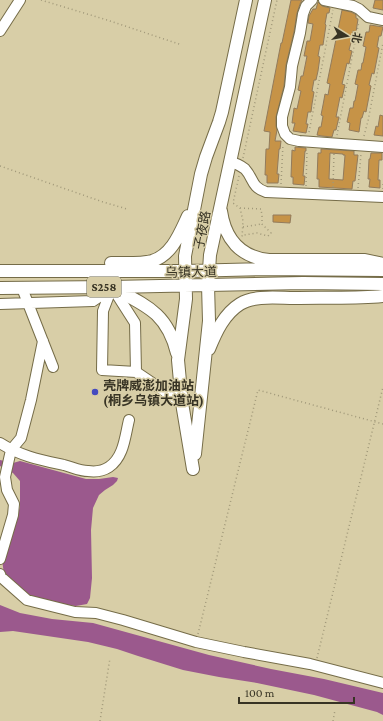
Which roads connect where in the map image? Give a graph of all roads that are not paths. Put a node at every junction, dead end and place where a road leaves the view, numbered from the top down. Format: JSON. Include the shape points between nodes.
{"nodes":[{"id":1,"x":20,"y":0,"type":"edge"},
{"id":2,"x":246,"y":0,"type":"edge"},
{"id":3,"x":265,"y":0,"type":"edge"},
{"id":4,"x":312,"y":0,"type":"edge"},
{"id":5,"x":324,"y":0,"type":"edge"},
{"id":6,"x":383,"y":20,"type":"edge"},
{"id":7,"x":0,"y":31,"type":"edge"},
{"id":8,"x":383,"y":147,"type":"edge"},
{"id":9,"x":235,"y":164,"type":"junction"},
{"id":10,"x":197,"y":195,"type":"junction"},
{"id":11,"x":383,"y":198,"type":"edge"},
{"id":12,"x":221,"y":206,"type":"junction"},
{"id":13,"x":383,"y":264,"type":"edge"},
{"id":14,"x":209,"y":270,"type":"junction"},
{"id":15,"x":383,"y":270,"type":"edge"},
{"id":16,"x":0,"y":271,"type":"edge"},
{"id":17,"x":17,"y":271,"type":"junction"},
{"id":18,"x":184,"y":271,"type":"junction"},
{"id":19,"x":383,"y":284,"type":"edge"},
{"id":20,"x":208,"y":285,"type":"junction"},
{"id":21,"x":186,"y":286,"type":"junction"},
{"id":22,"x":112,"y":287,"type":"junction"},
{"id":23,"x":0,"y":288,"type":"edge"},
{"id":24,"x":22,"y":288,"type":"junction"},
{"id":25,"x":383,"y":296,"type":"edge"},
{"id":26,"x":28,"y":303,"type":"junction"},
{"id":27,"x":0,"y":304,"type":"edge"},
{"id":28,"x":43,"y":341,"type":"junction"},
{"id":29,"x":205,"y":359,"type":"junction"},
{"id":30,"x":178,"y":360,"type":"junction"},
{"id":31,"x":53,"y":367,"type":"dead end"},
{"id":32,"x":136,"y":372,"type":"junction"},
{"id":33,"x":182,"y":403,"type":"junction"},
{"id":34,"x":129,"y":420,"type":"dead end"},
{"id":35,"x":0,"y":443,"type":"edge"},
{"id":36,"x":11,"y":450,"type":"junction"},
{"id":37,"x":0,"y":559,"type":"edge"},
{"id":38,"x":0,"y":574,"type":"edge"},
{"id":39,"x":383,"y":683,"type":"edge"}],
"edges":[{"from":1,"to":7,"type":"street"},
{"from":2,"to":10,"type":"main road","name":"子夜路","via":[[222,112],[206,157]]},
{"from":3,"to":9,"type":"main road","name":"子夜路"},
{"from":4,"to":8,"type":"street","via":[[306,6],[292,66],[290,87],[282,117],[285,134],[290,139],[299,141]]},
{"from":5,"to":6,"type":"street","via":[[353,6],[368,17]]},
{"from":9,"to":11,"type":"street","via":[[248,173],[260,190],[266,192]]},
{"from":9,"to":12,"type":"main road","name":"子夜路"},
{"from":10,"to":17,"type":"main road","via":[[174,244],[161,257],[152,261],[42,264],[29,265]]},
{"from":10,"to":18,"type":"main road","name":"子夜路"},
{"from":12,"to":13,"type":"main road","via":[[224,226],[233,242],[247,254],[262,259],[365,260]]},
{"from":12,"to":14,"type":"main road","name":"子夜路"},
{"from":14,"to":15,"type":"main road","name":"乌镇大道","number":"S258"},
{"from":14,"to":18,"type":"main road","name":"乌镇大道","number":"S258"},
{"from":14,"to":20,"type":"main road","name":"子夜路"},
{"from":16,"to":17,"type":"main road","name":"乌镇大道","number":"S258"},
{"from":17,"to":18,"type":"main road","name":"乌镇大道","number":"S258"},
{"from":18,"to":21,"type":"main road","name":"子夜路"},
{"from":19,"to":20,"type":"main road","name":"乌镇大道","number":"S258"},
{"from":20,"to":21,"type":"main road","name":"乌镇大道","number":"S258"},
{"from":20,"to":29,"type":"main road","name":"子夜路","via":[[209,321]]},
{"from":21,"to":22,"type":"main road","name":"乌镇大道","number":"S258"},
{"from":21,"to":30,"type":"main road","name":"子夜路"},
{"from":22,"to":24,"type":"main road","name":"乌镇大道","number":"S258"},
{"from":22,"to":26,"type":"street","via":[[93,301]]},
{"from":22,"to":30,"type":"main road","via":[[144,304],[163,321],[170,331]]},
{"from":22,"to":32,"type":"street","via":[[135,323]]},
{"from":22,"to":32,"type":"street","via":[[103,310],[102,370]]},
{"from":23,"to":24,"type":"main road","name":"乌镇大道","number":"S258"},
{"from":24,"to":26,"type":"street"},
{"from":25,"to":29,"type":"main road","via":[[245,301],[224,319]]},
{"from":26,"to":27,"type":"street"},
{"from":26,"to":28,"type":"street"},
{"from":28,"to":31,"type":"street"},
{"from":28,"to":36,"type":"street","via":[[21,438]]},
{"from":29,"to":33,"type":"main road","name":"子夜路","via":[[193,469]]},
{"from":30,"to":33,"type":"main road","name":"子夜路"},
{"from":32,"to":33,"type":"street"},
{"from":34,"to":36,"type":"street","via":[[119,457],[101,471],[88,472]]},
{"from":35,"to":36,"type":"street"},
{"from":36,"to":37,"type":"street","via":[[5,477],[7,490],[14,504],[13,514]]},
{"from":38,"to":39,"type":"street","via":[[27,600],[75,612],[96,613],[196,642],[315,665]]}]}
